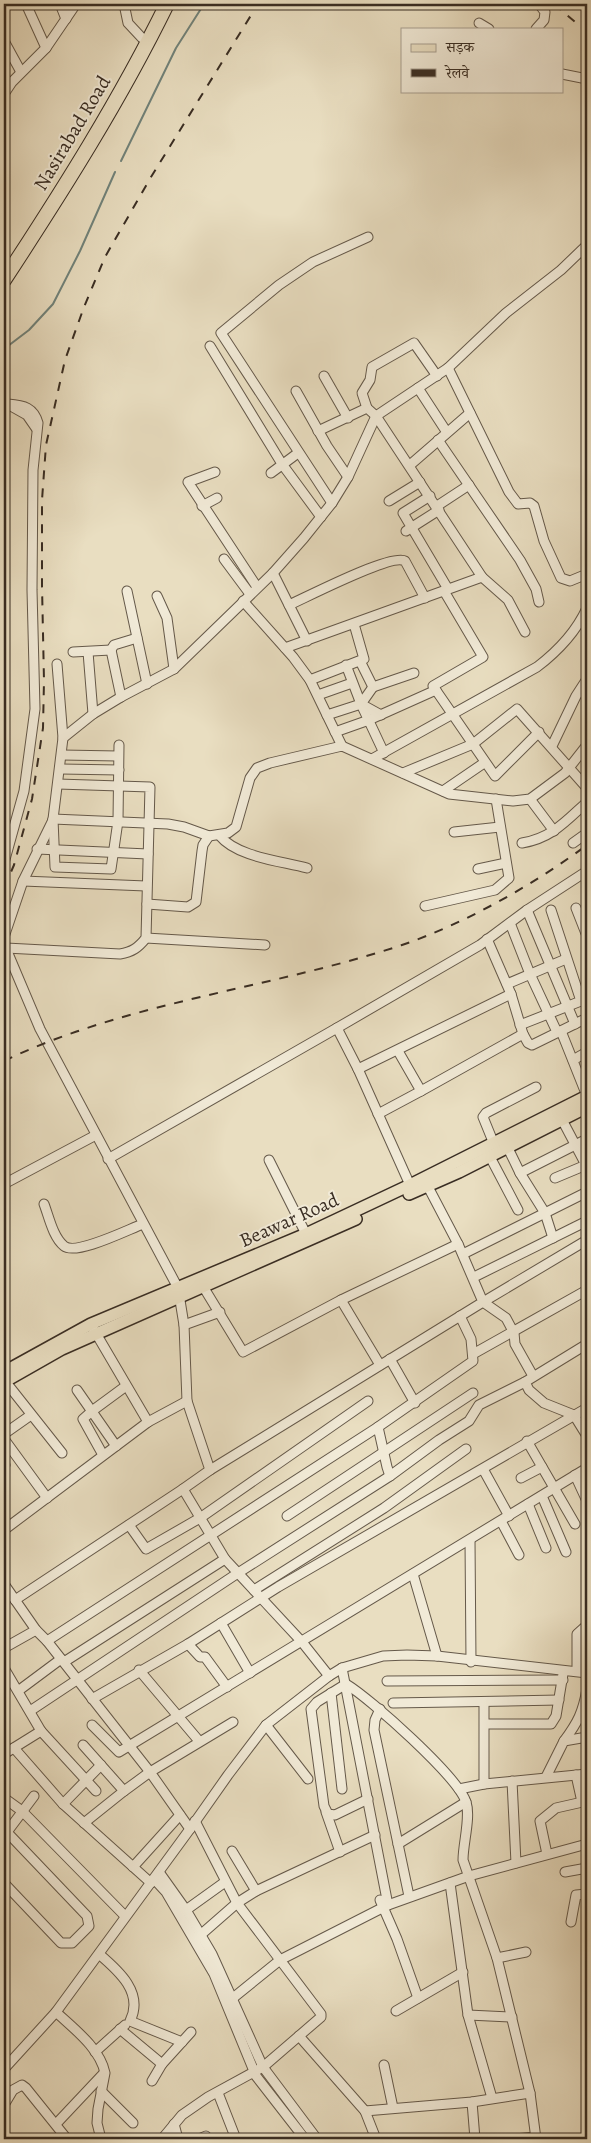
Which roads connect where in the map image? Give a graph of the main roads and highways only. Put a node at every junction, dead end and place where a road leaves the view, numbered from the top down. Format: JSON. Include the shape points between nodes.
{"nodes":[{"id":1,"x":158,"y":4,"type":"edge"},
{"id":2,"x":168,"y":4,"type":"edge"},
{"id":3,"x":4,"y":268,"type":"edge"},
{"id":4,"x":4,"y":280,"type":"edge"},
{"id":5,"x":587,"y":1096,"type":"edge"},
{"id":6,"x":587,"y":1107,"type":"edge"},
{"id":7,"x":559,"y":1115,"type":"junction"},
{"id":8,"x":426,"y":1182,"type":"junction"},
{"id":9,"x":179,"y":1293,"type":"junction"},
{"id":10,"x":4,"y":1378,"type":"edge"}],
"edges":[{"from":1,"to":3,"type":"highway","name":"Nasirabad Road","via":[[142,38]]},
{"from":2,"to":4,"type":"highway","name":"Nasirabad Road","via":[[99,130]]},
{"from":5,"to":7,"type":"main road","name":"Beawar Road"},
{"from":6,"to":7,"type":"main road","name":"Beawar Road"},
{"from":7,"to":8,"type":"main road","name":"Beawar Road"},
{"from":8,"to":9,"type":"main road","name":"Beawar Road","via":[[410,1185]]},
{"from":8,"to":9,"type":"main road","name":"Beawar Road","via":[[312,1240],[204,1288]]},
{"from":9,"to":10,"type":"main road","name":"Beawar Road","via":[[60,1345]]}]}
